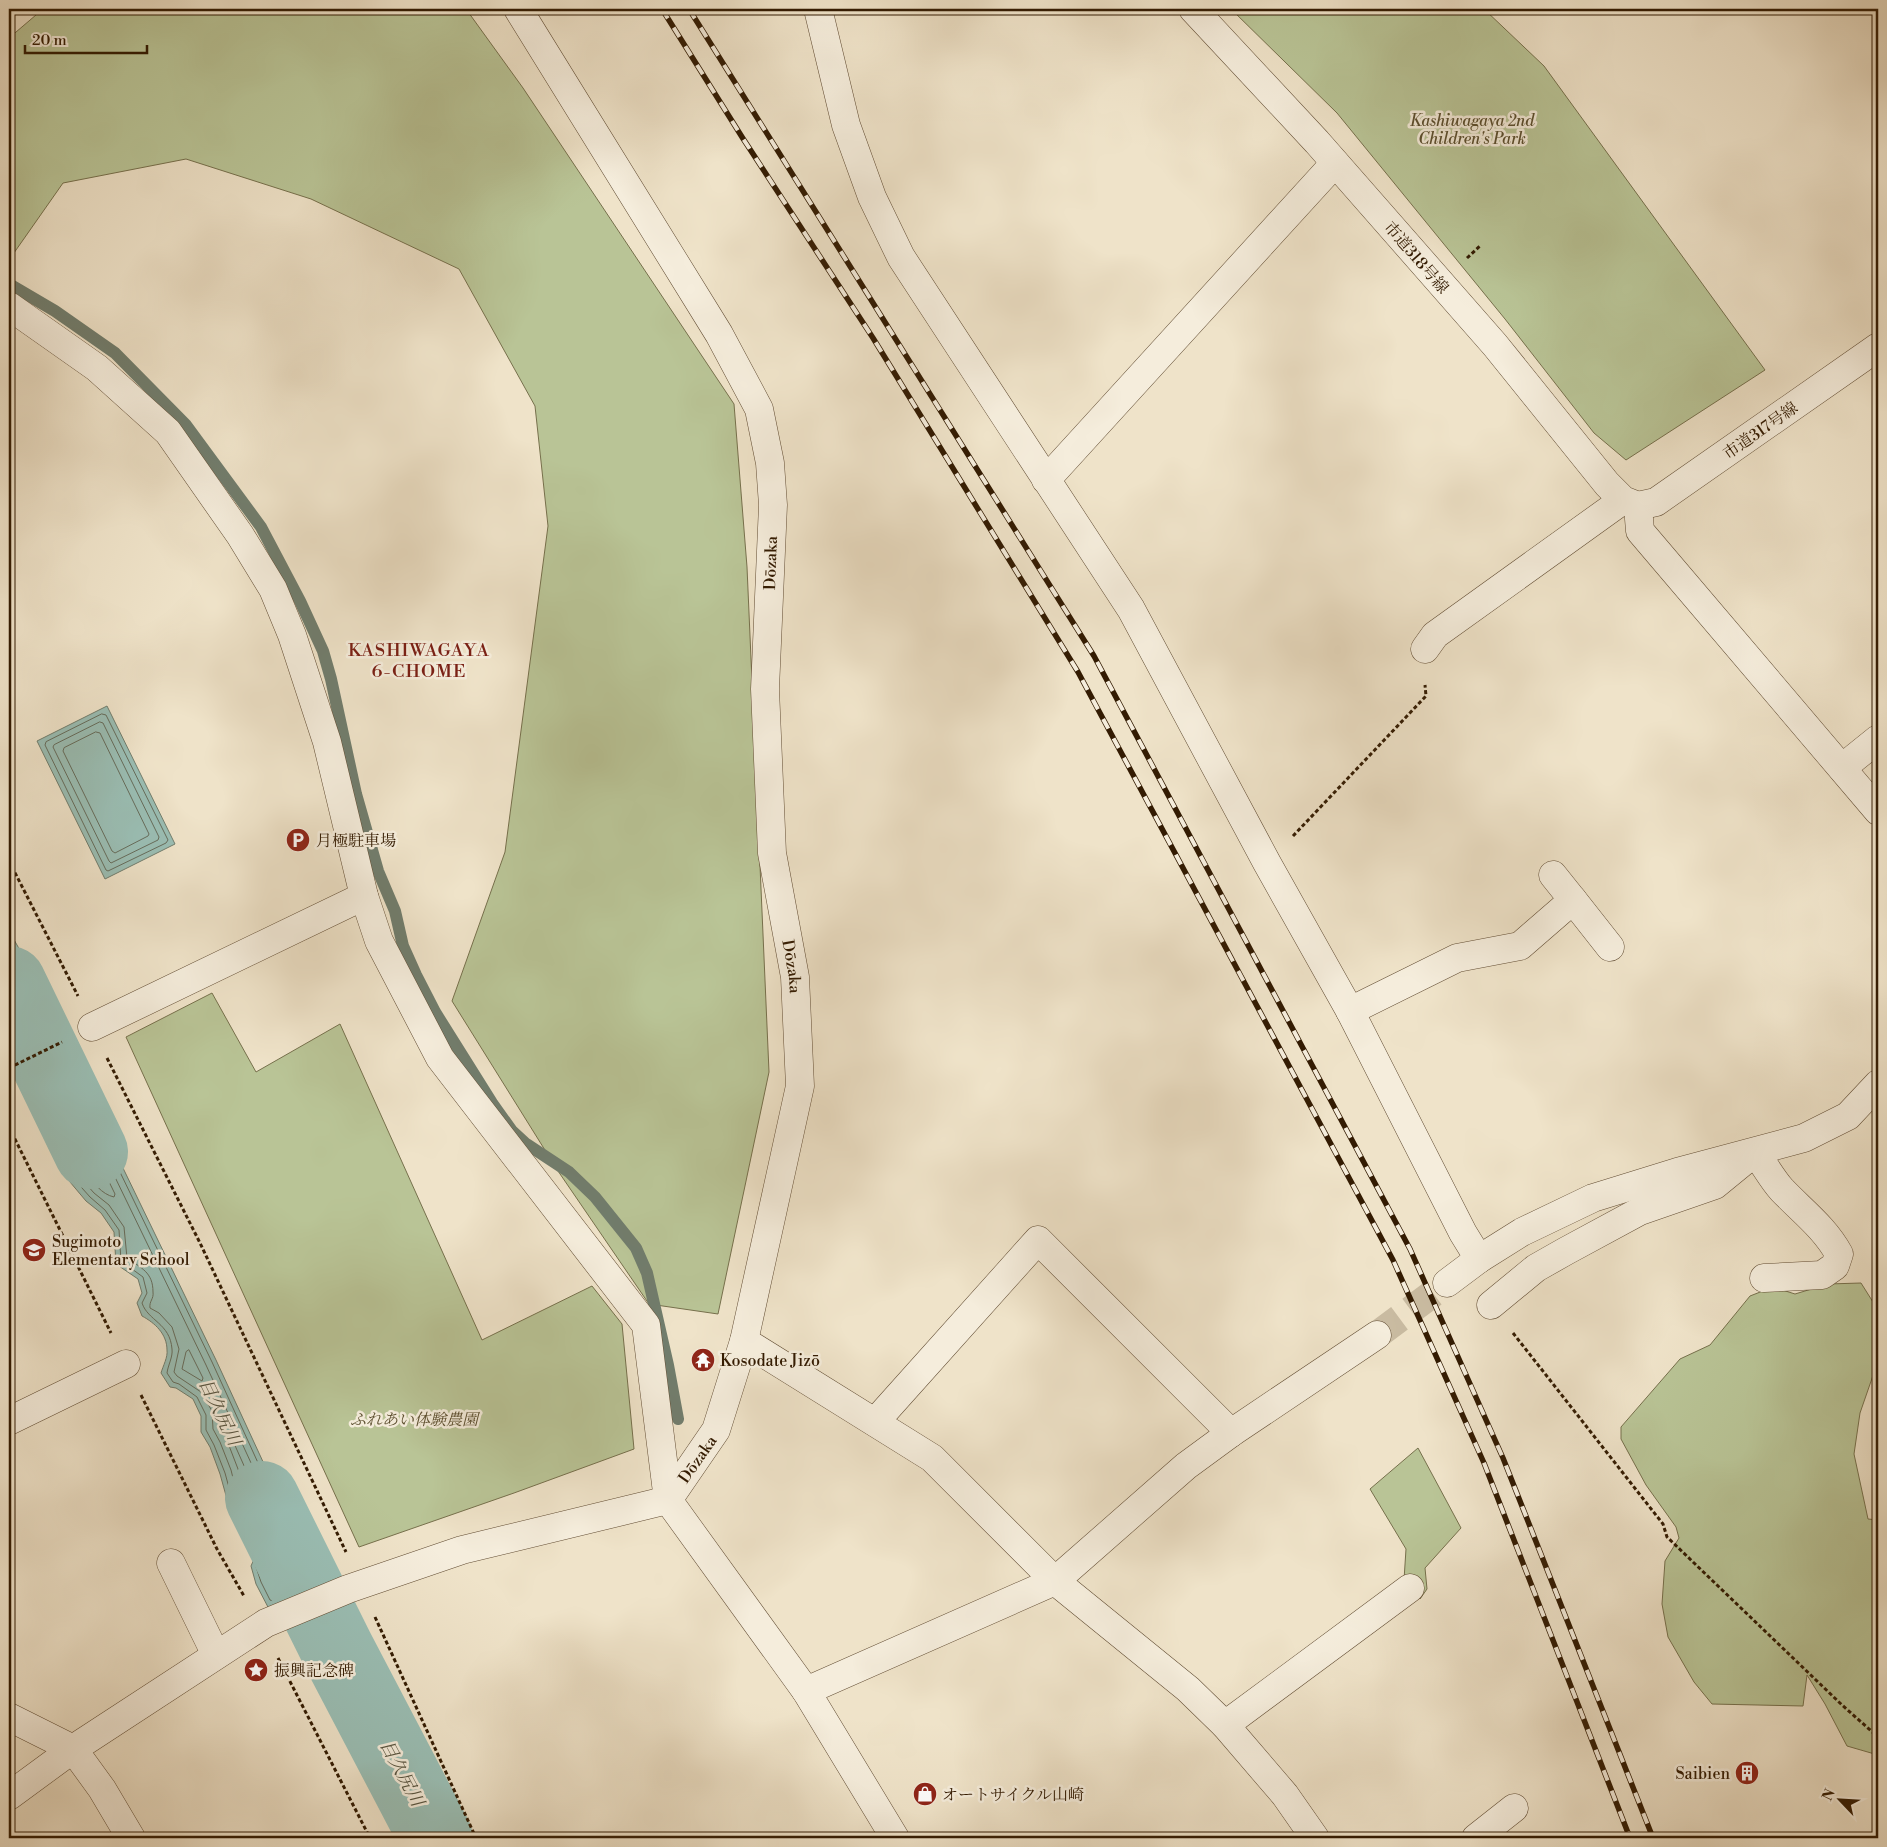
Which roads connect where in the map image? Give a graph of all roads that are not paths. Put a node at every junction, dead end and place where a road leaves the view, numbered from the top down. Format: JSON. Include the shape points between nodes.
{"nodes":[{"id":1,"x":518,"y":9,"type":"edge"},
{"id":2,"x":818,"y":9,"type":"edge"},
{"id":3,"x":1193,"y":9,"type":"edge"},
{"id":4,"x":1335,"y":163,"type":"junction"},
{"id":5,"x":9,"y":306,"type":"edge"},
{"id":6,"x":1878,"y":347,"type":"edge"},
{"id":7,"x":1046,"y":480,"type":"junction"},
{"id":8,"x":1630,"y":503,"type":"junction"},
{"id":9,"x":1425,"y":649,"type":"road end"},
{"id":10,"x":1878,"y":740,"type":"edge"},
{"id":11,"x":1842,"y":768,"type":"junction"},
{"id":12,"x":1878,"y":810,"type":"edge"},
{"id":13,"x":1553,"y":874,"type":"dead end"},
{"id":14,"x":364,"y":896,"type":"junction"},
{"id":15,"x":1573,"y":900,"type":"junction"},
{"id":16,"x":1610,"y":947,"type":"dead end"},
{"id":17,"x":1350,"y":1010,"type":"junction"},
{"id":18,"x":92,"y":1028,"type":"road end"},
{"id":19,"x":1878,"y":1084,"type":"edge"},
{"id":20,"x":1755,"y":1152,"type":"junction"},
{"id":21,"x":1479,"y":1259,"type":"junction"},
{"id":22,"x":1764,"y":1278,"type":"dead end"},
{"id":23,"x":1447,"y":1283,"type":"tunnel mouth"},
{"id":24,"x":1491,"y":1305,"type":"road end"},
{"id":25,"x":1377,"y":1335,"type":"tunnel mouth"},
{"id":26,"x":744,"y":1341,"type":"junction"},
{"id":27,"x":126,"y":1364,"type":"road end"},
{"id":28,"x":9,"y":1421,"type":"edge"},
{"id":29,"x":875,"y":1422,"type":"junction"},
{"id":30,"x":1231,"y":1433,"type":"junction"},
{"id":31,"x":668,"y":1500,"type":"junction"},
{"id":32,"x":170,"y":1564,"type":"dead end"},
{"id":33,"x":1055,"y":1581,"type":"junction"},
{"id":34,"x":1410,"y":1588,"type":"dead end"},
{"id":35,"x":216,"y":1656,"type":"junction"},
{"id":36,"x":806,"y":1691,"type":"junction"},
{"id":37,"x":9,"y":1716,"type":"edge"},
{"id":38,"x":1225,"y":1726,"type":"junction"},
{"id":39,"x":73,"y":1748,"type":"junction"},
{"id":40,"x":9,"y":1796,"type":"edge"},
{"id":41,"x":1514,"y":1808,"type":"dead end"},
{"id":42,"x":131,"y":1838,"type":"edge"},
{"id":43,"x":895,"y":1838,"type":"edge"},
{"id":44,"x":1315,"y":1838,"type":"edge"},
{"id":45,"x":1476,"y":1838,"type":"edge"}],
"edges":[{"from":1,"to":26,"type":"street","name":"Dōzaka","via":[[719,334],[759,409],[770,463],[773,505],[765,689],[772,853],[795,977],[800,1086]]},
{"from":2,"to":7,"type":"street","via":[[846,125],[872,198],[901,257]]},
{"from":3,"to":4,"type":"street","name":"市道318号線"},
{"from":4,"to":7,"type":"street"},
{"from":4,"to":8,"type":"street","name":"市道318号線","via":[[1494,345],[1607,484]]},
{"from":5,"to":14,"type":"street","via":[[97,368],[168,432],[240,535],[273,589],[292,634],[327,742]]},
{"from":6,"to":8,"type":"street","name":"市道317号線","via":[[1656,502]]},
{"from":7,"to":17,"type":"street","via":[[1131,609]]},
{"from":8,"to":9,"type":"street","name":"市道317号線","via":[[1435,635]]},
{"from":8,"to":11,"type":"street","via":[[1640,531]]},
{"from":10,"to":11,"type":"street"},
{"from":11,"to":12,"type":"street"},
{"from":13,"to":15,"type":"street"},
{"from":14,"to":18,"type":"street"},
{"from":14,"to":31,"type":"street","via":[[379,940],[440,1058],[646,1325]]},
{"from":15,"to":16,"type":"street"},
{"from":15,"to":17,"type":"street","via":[[1520,946],[1458,958]]},
{"from":17,"to":21,"type":"street"},
{"from":19,"to":20,"type":"street","via":[[1848,1116],[1804,1138]]},
{"from":20,"to":21,"type":"street","via":[[1593,1198],[1522,1232]]},
{"from":20,"to":22,"type":"street","via":[[1781,1189],[1809,1214],[1838,1254],[1835,1266],[1822,1275]]},
{"from":20,"to":24,"type":"street","via":[[1715,1185],[1640,1211],[1566,1250],[1536,1268]]},
{"from":21,"to":23,"type":"street"},
{"from":25,"to":30,"type":"street"},
{"from":26,"to":29,"type":"street"},
{"from":26,"to":31,"type":"street","name":"Dōzaka","via":[[716,1430]]},
{"from":27,"to":28,"type":"street"},
{"from":29,"to":30,"type":"street","via":[[1038,1240]]},
{"from":29,"to":33,"type":"street","via":[[932,1458]]},
{"from":30,"to":33,"type":"street","via":[[1186,1466]]},
{"from":31,"to":35,"type":"street","via":[[462,1550],[355,1587],[264,1625]]},
{"from":31,"to":36,"type":"street"},
{"from":32,"to":35,"type":"street"},
{"from":33,"to":36,"type":"street"},
{"from":33,"to":38,"type":"street","via":[[1188,1689]]},
{"from":34,"to":38,"type":"street"},
{"from":35,"to":39,"type":"street"},
{"from":36,"to":43,"type":"street"},
{"from":37,"to":39,"type":"street"},
{"from":38,"to":44,"type":"street","via":[[1285,1795]]},
{"from":39,"to":40,"type":"street"},
{"from":39,"to":42,"type":"street"},
{"from":41,"to":45,"type":"street"}]}
